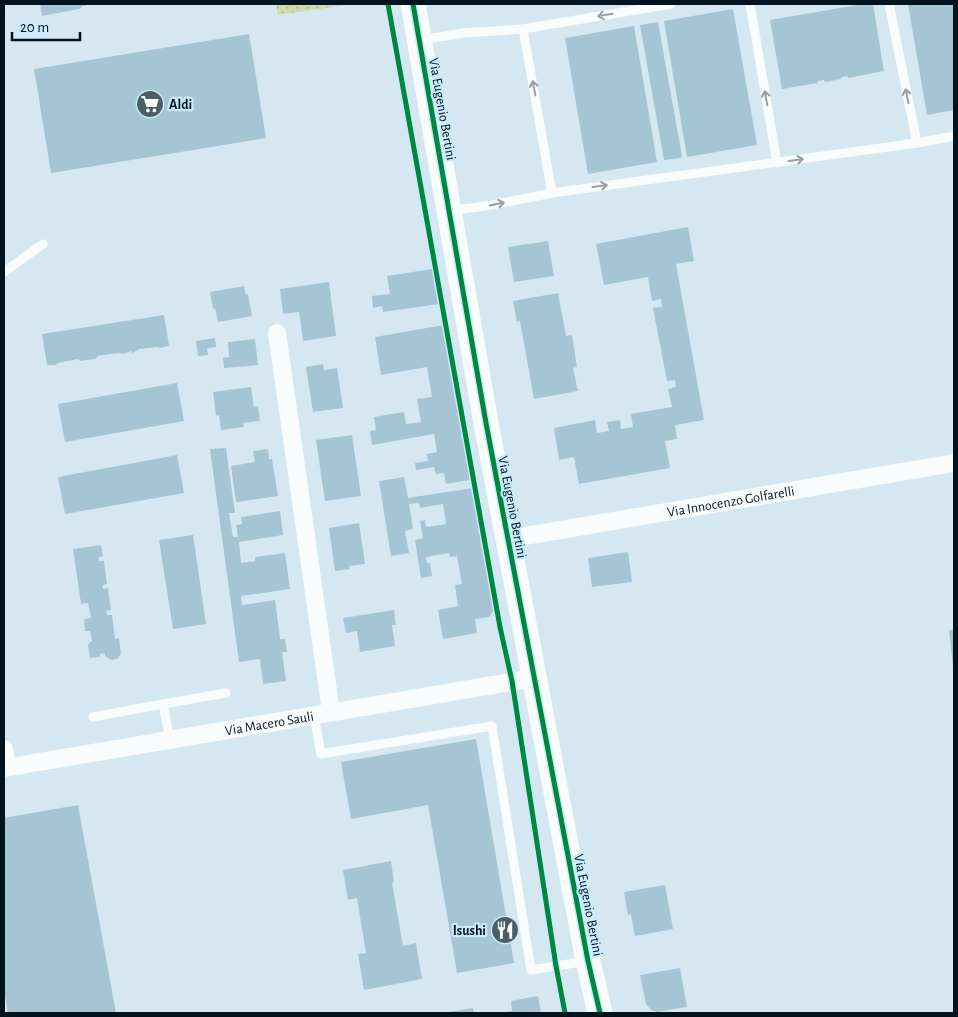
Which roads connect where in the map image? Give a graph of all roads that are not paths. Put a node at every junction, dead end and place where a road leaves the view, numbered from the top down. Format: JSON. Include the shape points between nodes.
{"nodes":[{"id":1,"x":413,"y":4,"type":"edge"},
{"id":2,"x":671,"y":4,"type":"edge"},
{"id":3,"x":750,"y":4,"type":"edge"},
{"id":4,"x":889,"y":4,"type":"edge"},
{"id":5,"x":524,"y":29,"type":"junction"},
{"id":6,"x":419,"y":40,"type":"junction"},
{"id":7,"x":954,"y":136,"type":"edge"},
{"id":8,"x":917,"y":143,"type":"junction"},
{"id":9,"x":777,"y":163,"type":"junction"},
{"id":10,"x":552,"y":193,"type":"junction"},
{"id":11,"x":449,"y":211,"type":"junction"},
{"id":12,"x":43,"y":244,"type":"dead end"},
{"id":13,"x":4,"y":272,"type":"edge"},
{"id":14,"x":277,"y":333,"type":"dead end"},
{"id":15,"x":954,"y":464,"type":"edge"},
{"id":16,"x":508,"y":538,"type":"junction"},
{"id":17,"x":534,"y":678,"type":"junction"},
{"id":18,"x":226,"y":693,"type":"dead end"},
{"id":19,"x":163,"y":704,"type":"junction"},
{"id":20,"x":323,"y":713,"type":"junction"},
{"id":21,"x":93,"y":716,"type":"dead end"},
{"id":22,"x":170,"y":740,"type":"junction"},
{"id":23,"x":4,"y":750,"type":"edge"},
{"id":24,"x":5,"y":767,"type":"edge"},
{"id":25,"x":588,"y":961,"type":"junction"},
{"id":26,"x":600,"y":1013,"type":"edge"}],
"edges":[{"from":1,"to":6,"type":"main road","name":"Via Eugenio Bertini"},
{"from":2,"to":5,"type":"lane","one_way":true},
{"from":9,"to":3,"type":"lane","one_way":true},
{"from":8,"to":4,"type":"lane","one_way":true},
{"from":5,"to":6,"type":"lane"},
{"from":10,"to":5,"type":"lane","one_way":true},
{"from":6,"to":11,"type":"main road","name":"Via Eugenio Bertini"},
{"from":7,"to":8,"type":"lane"},
{"from":9,"to":8,"type":"lane","one_way":true},
{"from":10,"to":9,"type":"lane","one_way":true},
{"from":11,"to":10,"type":"lane","one_way":true},
{"from":11,"to":16,"type":"main road","name":"Via Eugenio Bertini"},
{"from":12,"to":13,"type":"lane"},
{"from":14,"to":20,"type":"street"},
{"from":15,"to":16,"type":"street","name":"Via Innocenzo Golfarelli"},
{"from":16,"to":17,"type":"main road","name":"Via Eugenio Bertini"},
{"from":17,"to":20,"type":"street","name":"Via Macero Sauli"},
{"from":17,"to":25,"type":"main road","name":"Via Eugenio Bertini"},
{"from":18,"to":19,"type":"lane"},
{"from":19,"to":21,"type":"lane"},
{"from":19,"to":22,"type":"lane"},
{"from":20,"to":22,"type":"street","name":"Via Macero Sauli"},
{"from":20,"to":25,"type":"lane","via":[[321,754],[492,726],[531,970]]},
{"from":22,"to":24,"type":"street","name":"Via Macero Sauli"},
{"from":23,"to":24,"type":"street"},
{"from":25,"to":26,"type":"main road","name":"Via Eugenio Bertini"}]}
